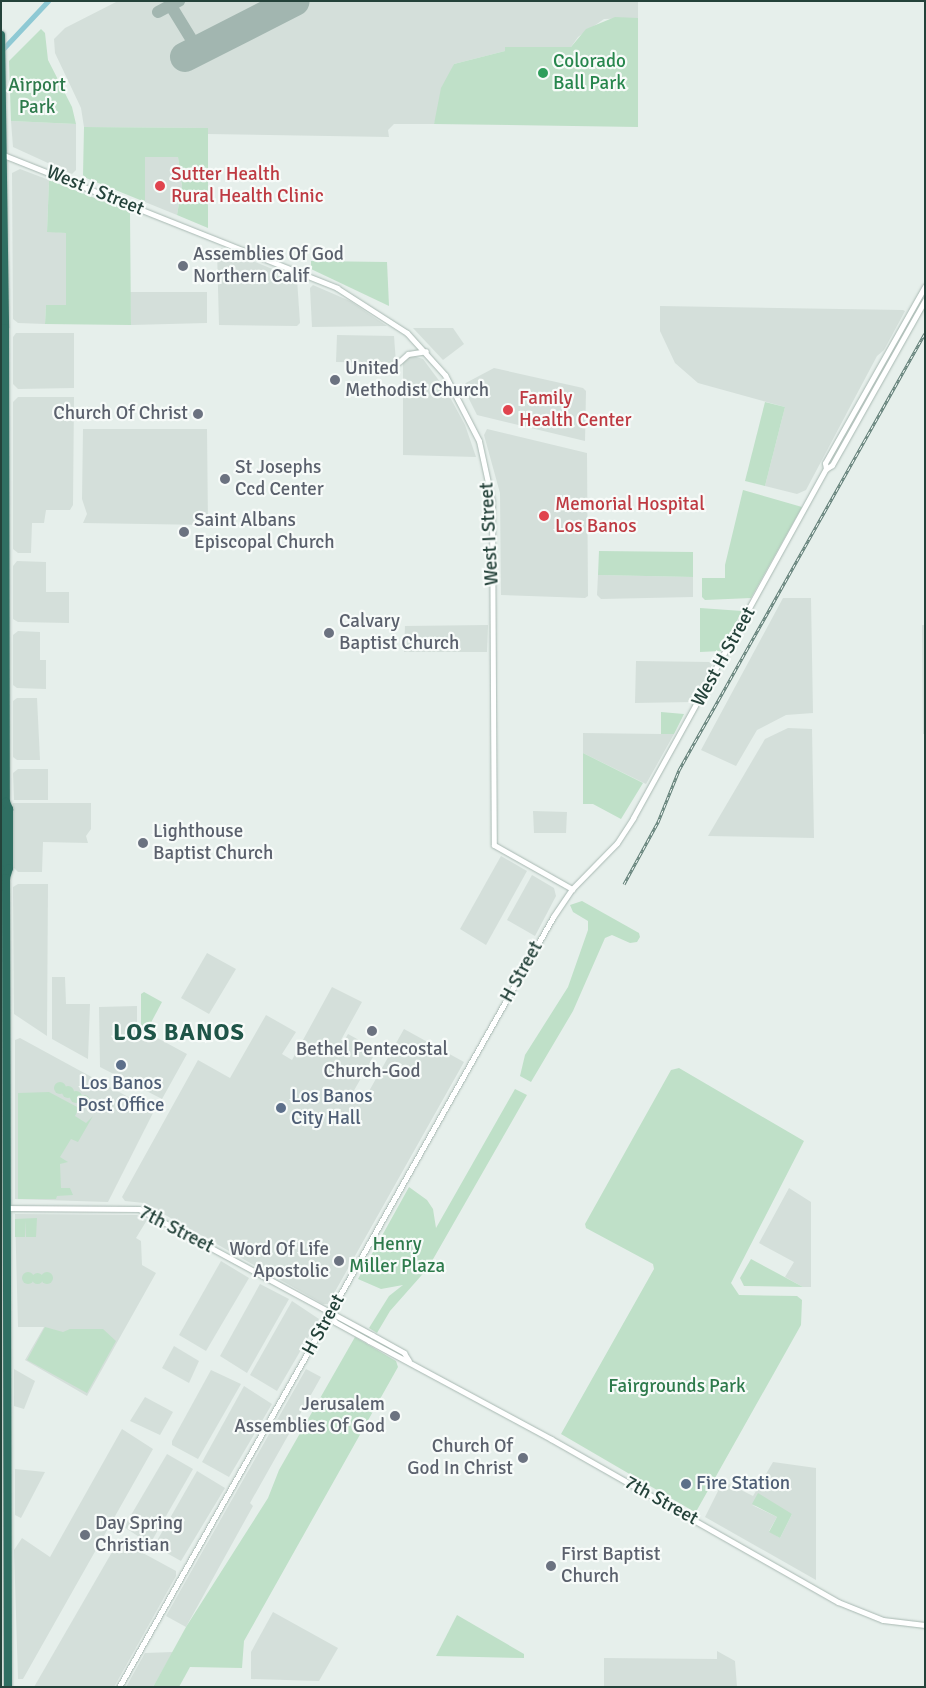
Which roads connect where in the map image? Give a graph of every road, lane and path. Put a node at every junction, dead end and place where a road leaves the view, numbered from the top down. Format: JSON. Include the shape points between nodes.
{"nodes":[{"id":1,"x":1,"y":34,"type":"edge"},
{"id":2,"x":1,"y":40,"type":"edge"},
{"id":3,"x":2,"y":62,"type":"edge"},
{"id":4,"x":3,"y":154,"type":"edge"},
{"id":5,"x":925,"y":286,"type":"edge"},
{"id":6,"x":925,"y":300,"type":"edge"},
{"id":7,"x":903,"y":325,"type":"junction"},
{"id":8,"x":909,"y":329,"type":"junction"},
{"id":9,"x":426,"y":352,"type":"junction"},
{"id":10,"x":399,"y":362,"type":"dead end"},
{"id":11,"x":826,"y":469,"type":"junction"},
{"id":12,"x":6,"y":820,"type":"edge"},
{"id":13,"x":617,"y":843,"type":"joint"},
{"id":14,"x":6,"y":878,"type":"junction"},
{"id":15,"x":572,"y":890,"type":"junction"},
{"id":16,"x":6,"y":1208,"type":"junction"},
{"id":17,"x":330,"y":1314,"type":"junction"},
{"id":18,"x":922,"y":1625,"type":"edge"},
{"id":19,"x":8,"y":1687,"type":"edge"},
{"id":20,"x":119,"y":1687,"type":"edge"}],
"edges":[{"from":1,"to":2,"type":"highway"},
{"from":2,"to":3,"type":"highway"},
{"from":3,"to":4,"type":"highway"},
{"from":4,"to":9,"type":"street","name":"West I Street","via":[[330,285],[376,310]]},
{"from":4,"to":12,"type":"highway"},
{"from":5,"to":7,"type":"street","name":"West H Street"},
{"from":6,"to":8,"type":"street","name":"West H Street"},
{"from":7,"to":8,"type":"street"},
{"from":7,"to":11,"type":"street","name":"West H Street","via":[[825,463]]},
{"from":8,"to":11,"type":"street","name":"West H Street","via":[[832,465]]},
{"from":9,"to":10,"type":"street","via":[[408,354]]},
{"from":9,"to":15,"type":"street","name":"West I Street","via":[[453,386],[474,427],[492,501],[494,844]]},
{"from":11,"to":13,"type":"street","name":"West H Street","via":[[750,611]]},
{"from":12,"to":14,"type":"highway","via":[[9,848]]},
{"from":12,"to":14,"type":"highway","via":[[2,870]]},
{"from":13,"to":15,"type":"street","name":"H Street"},
{"from":14,"to":16,"type":"highway"},
{"from":15,"to":17,"type":"street","name":"H Street","via":[[549,923]]},
{"from":16,"to":17,"type":"street","name":"7th Street","via":[[139,1209]]},
{"from":16,"to":19,"type":"highway"},
{"from":17,"to":18,"type":"street","name":"7th Street","via":[[404,1353],[409,1361],[838,1602],[883,1620]]},
{"from":17,"to":20,"type":"street","name":"H Street"}]}
